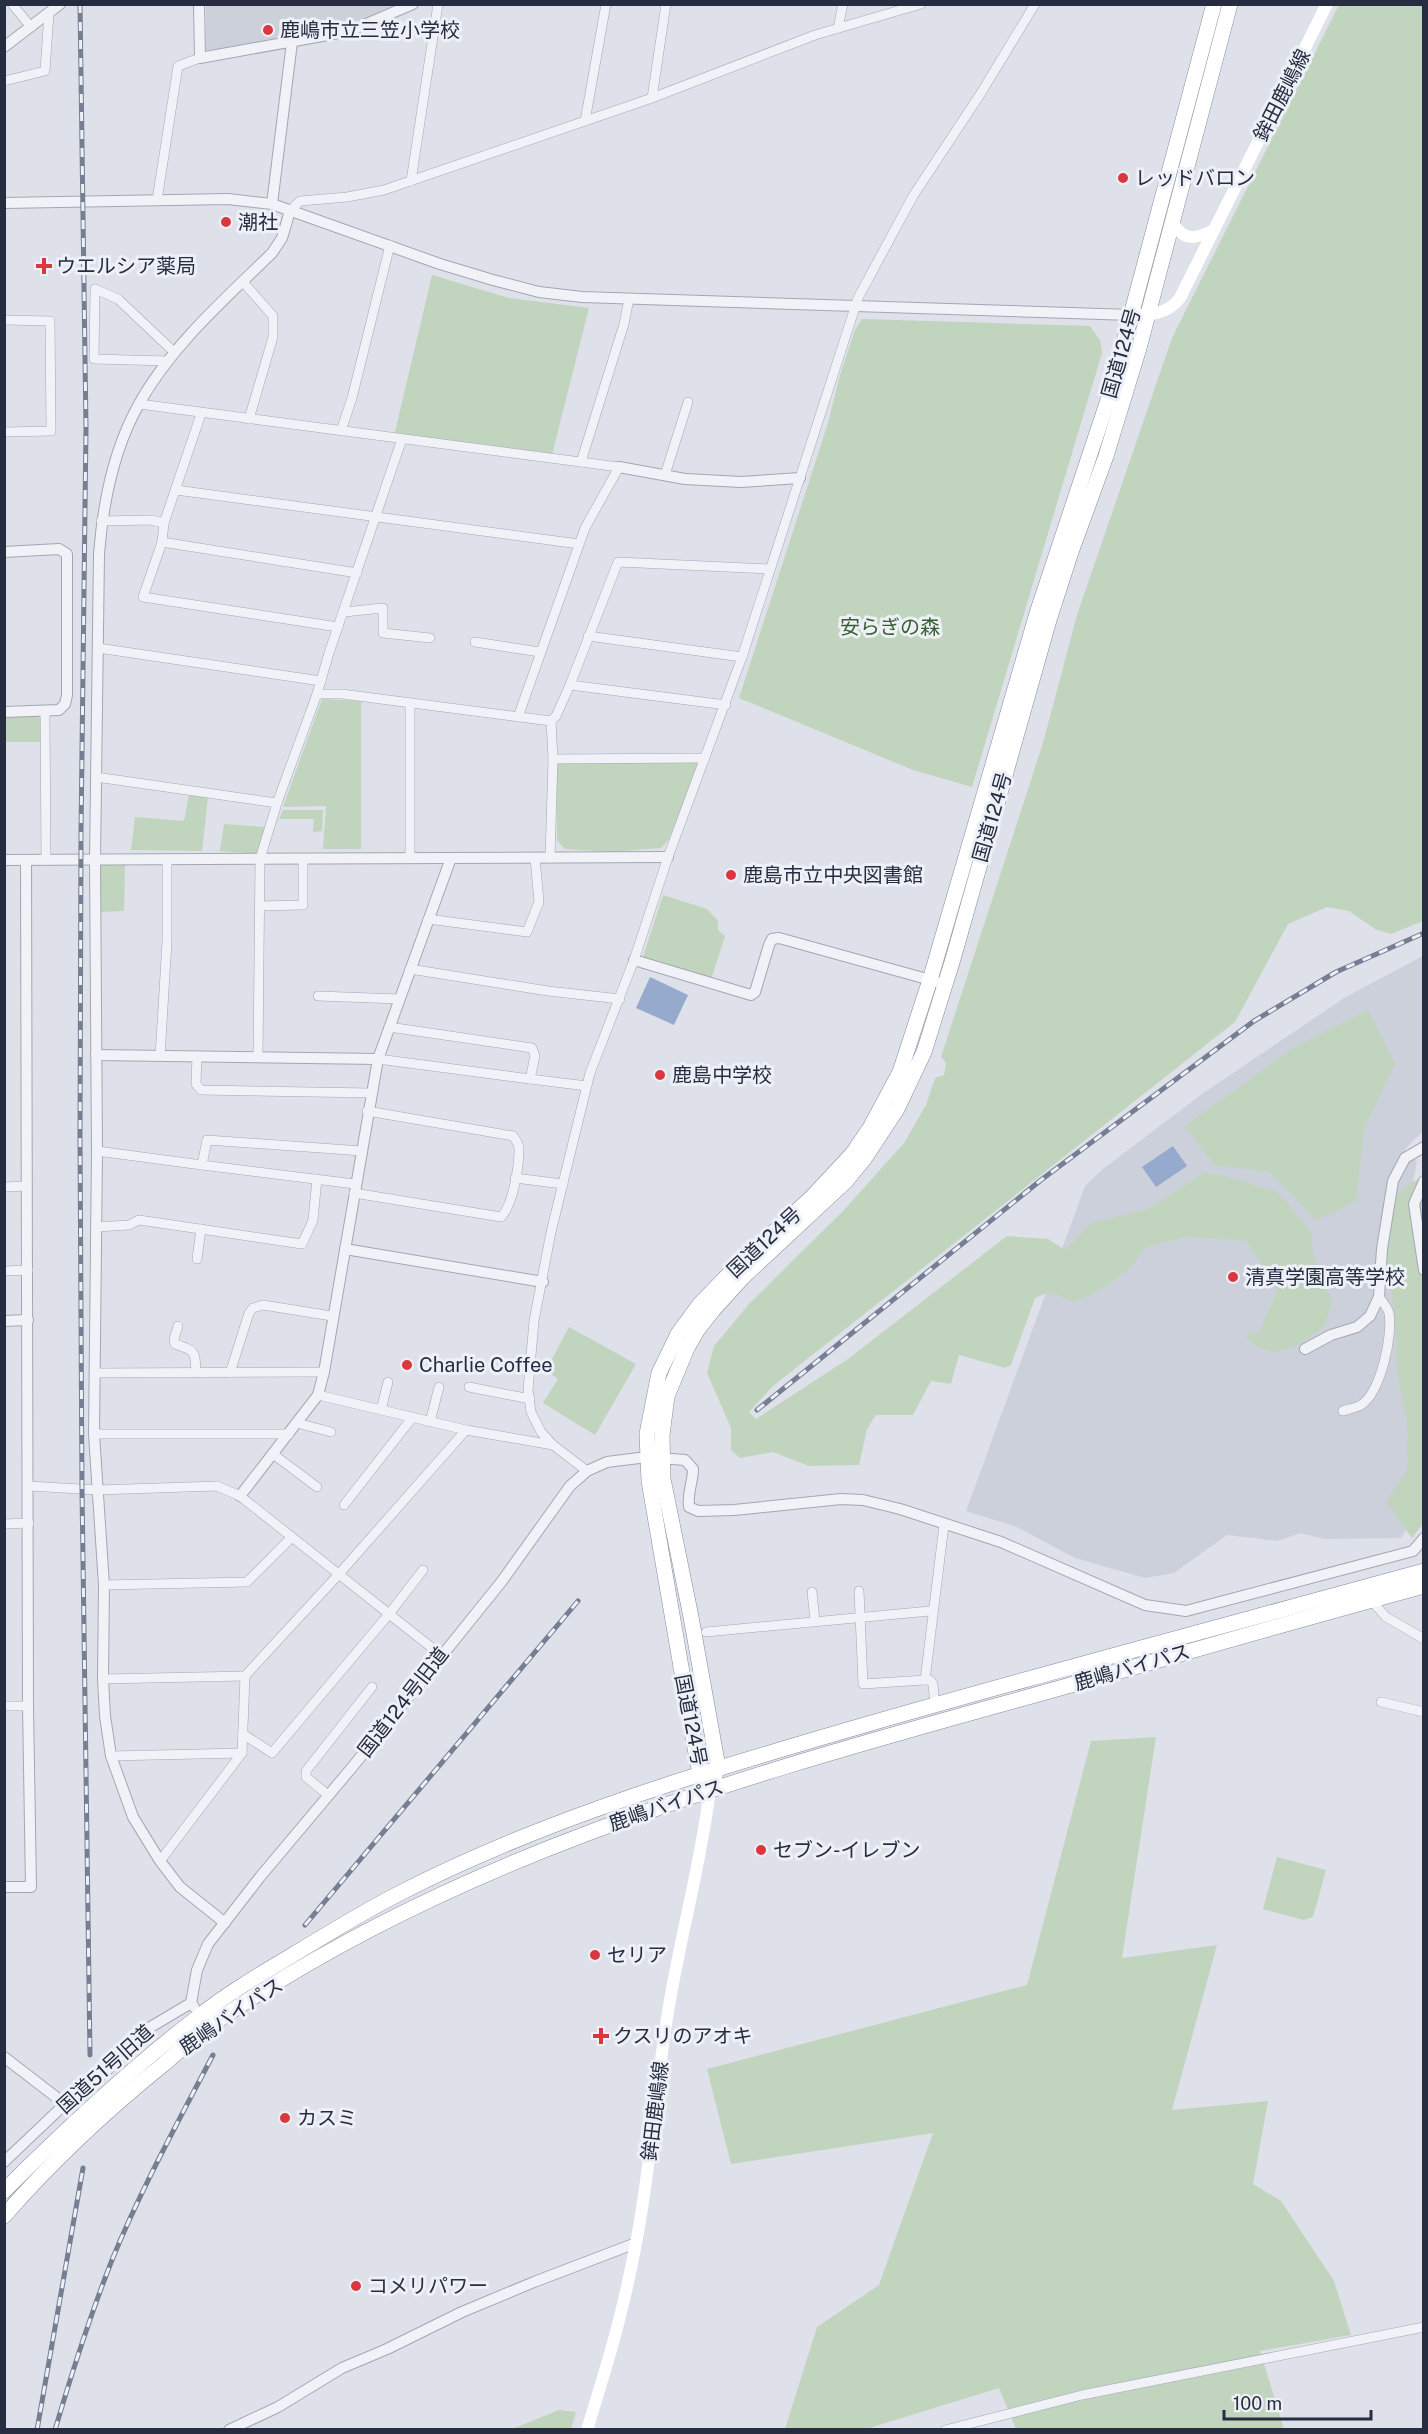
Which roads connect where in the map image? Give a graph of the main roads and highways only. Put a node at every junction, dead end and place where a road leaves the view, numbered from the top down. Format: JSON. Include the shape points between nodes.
{"nodes":[{"id":1,"x":1214,"y":4,"type":"edge"},
{"id":2,"x":1230,"y":4,"type":"edge"},
{"id":3,"x":1328,"y":4,"type":"edge"},
{"id":4,"x":1172,"y":222,"type":"junction"},
{"id":5,"x":1214,"y":230,"type":"junction"},
{"id":6,"x":1132,"y":315,"type":"junction"},
{"id":7,"x":1148,"y":315,"type":"junction"},
{"id":8,"x":938,"y":982,"type":"junction"},
{"id":9,"x":654,"y":1457,"type":"junction"},
{"id":10,"x":1424,"y":1571,"type":"edge"},
{"id":11,"x":1424,"y":1586,"type":"edge"},
{"id":12,"x":718,"y":1767,"type":"junction"},
{"id":13,"x":700,"y":1773,"type":"junction"},
{"id":14,"x":710,"y":1789,"type":"junction"},
{"id":15,"x":201,"y":2014,"type":"junction"},
{"id":16,"x":4,"y":2191,"type":"edge"},
{"id":17,"x":4,"y":2216,"type":"edge"},
{"id":18,"x":587,"y":2430,"type":"edge"}],
"edges":[{"from":1,"to":6,"type":"highway","name":"国道124号"},
{"from":2,"to":4,"type":"highway","name":"国道124号"},
{"from":3,"to":5,"type":"main road","name":"鉾田鹿嶋線"},
{"from":4,"to":5,"type":"main road","via":[[1186,236],[1201,236]]},
{"from":4,"to":7,"type":"highway","name":"国道124号"},
{"from":5,"to":7,"type":"main road","name":"鉾田鹿嶋線","via":[[1176,304]]},
{"from":6,"to":7,"type":"main road","name":"鉾田鹿嶋線"},
{"from":6,"to":8,"type":"highway","name":"国道124号","via":[[1104,413],[1038,610]]},
{"from":7,"to":8,"type":"highway","name":"国道124号"},
{"from":8,"to":9,"type":"highway","name":"国道124号","via":[[924,1052],[881,1136],[846,1181],[731,1289],[698,1329],[667,1396]]},
{"from":9,"to":12,"type":"highway","name":"国道124号","via":[[691,1617]]},
{"from":9,"to":13,"type":"highway","name":"国道124号","via":[[653,1515]]},
{"from":10,"to":12,"type":"highway","name":"鹿嶋バイパス"},
{"from":11,"to":14,"type":"highway","name":"鹿嶋バイパス"},
{"from":12,"to":13,"type":"highway","name":"鹿嶋バイパス"},
{"from":12,"to":14,"type":"highway","name":"国道124号"},
{"from":13,"to":14,"type":"highway","name":"国道124号"},
{"from":13,"to":15,"type":"highway","name":"鹿嶋バイパス","via":[[594,1810],[444,1871],[347,1922]]},
{"from":14,"to":15,"type":"highway","name":"鹿嶋バイパス","via":[[547,1847],[461,1884]]},
{"from":14,"to":18,"type":"main road","name":"鉾田鹿嶋線","via":[[667,2014],[636,2243],[612,2347]]},
{"from":15,"to":16,"type":"highway","name":"鹿嶋バイパス","via":[[132,2070]]},
{"from":15,"to":17,"type":"highway","name":"鹿嶋バイパス","via":[[143,2080],[28,2188]]}]}
